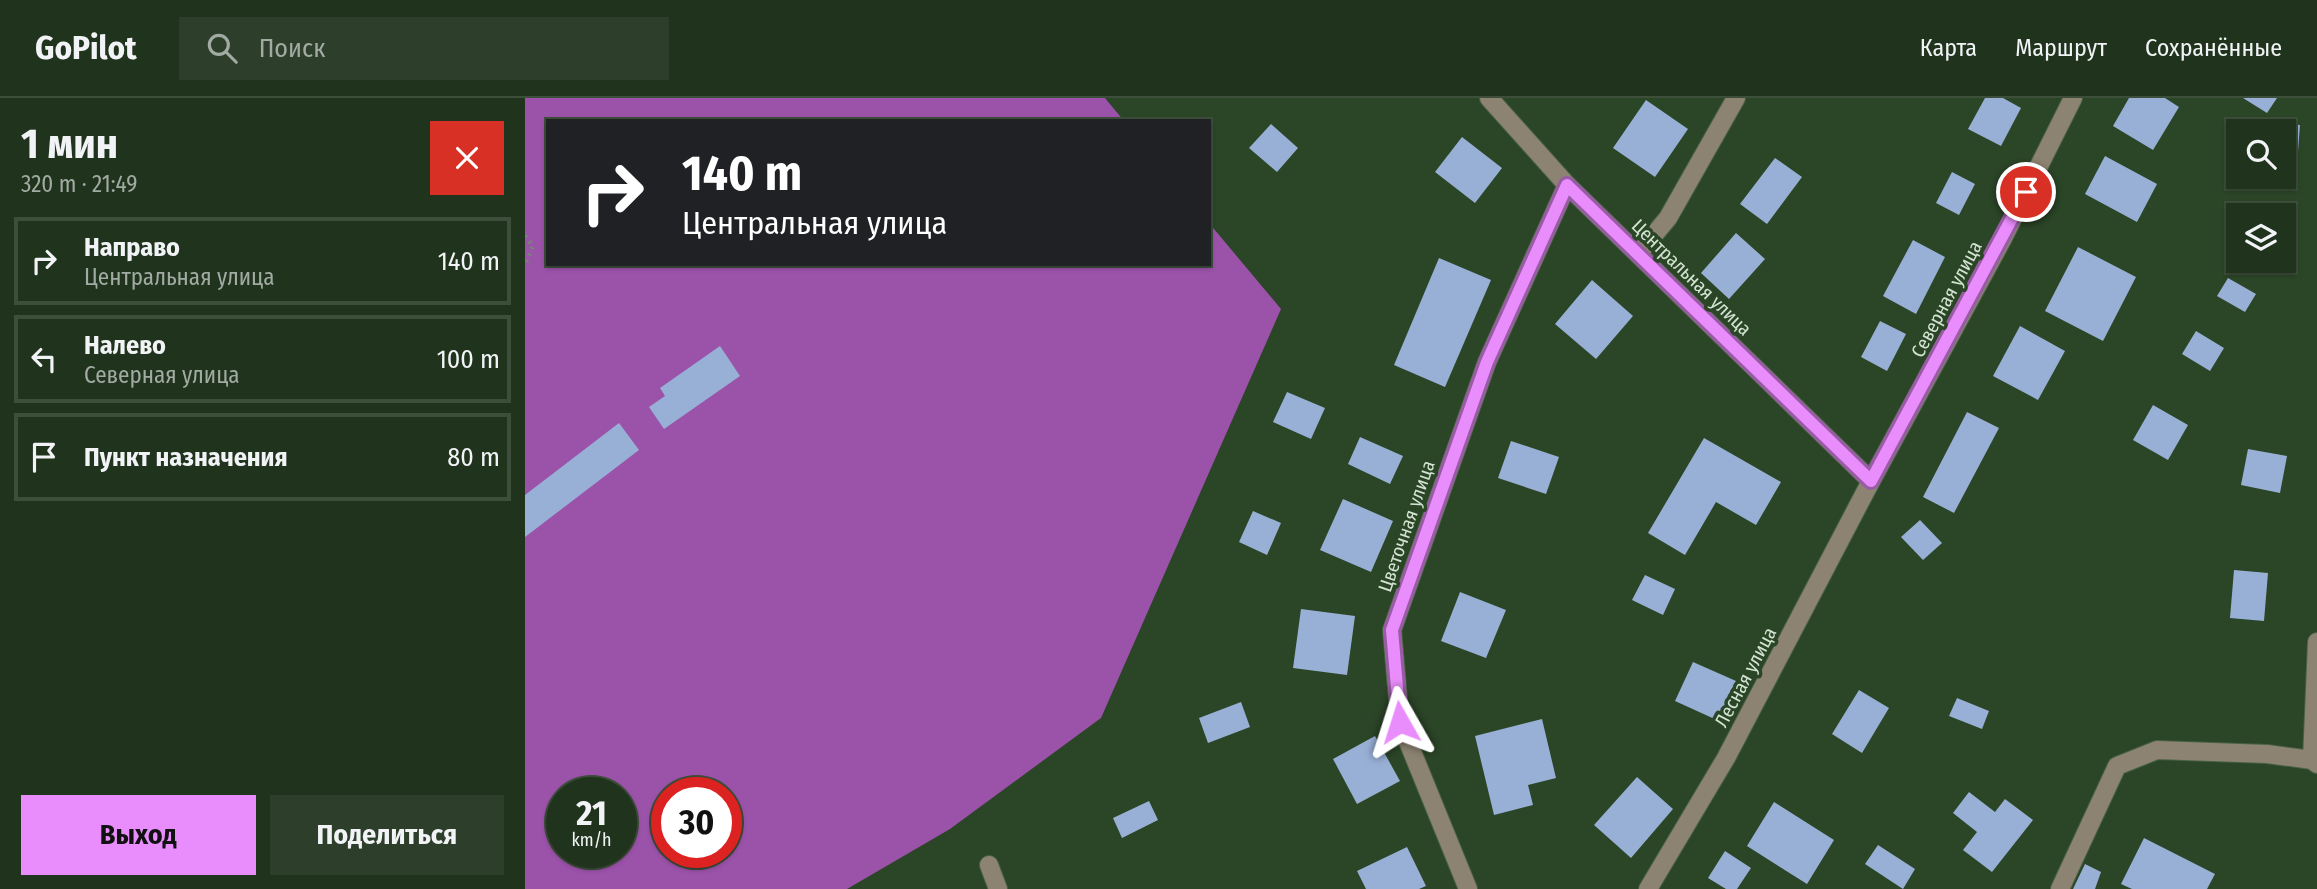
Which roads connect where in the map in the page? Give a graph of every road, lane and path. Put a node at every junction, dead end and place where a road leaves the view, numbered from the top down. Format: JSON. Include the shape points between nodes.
{"nodes":[{"id":1,"x":1489,"y":98,"type":"edge"},
{"id":2,"x":1736,"y":98,"type":"edge"},
{"id":3,"x":2073,"y":98,"type":"edge"},
{"id":4,"x":1567,"y":185,"type":"junction"},
{"id":5,"x":525,"y":236,"type":"edge"},
{"id":6,"x":1638,"y":254,"type":"junction"},
{"id":7,"x":525,"y":265,"type":"edge"},
{"id":8,"x":1871,"y":481,"type":"junction"},
{"id":9,"x":2317,"y":642,"type":"edge"},
{"id":10,"x":2314,"y":762,"type":"edge"},
{"id":11,"x":989,"y":865,"type":"dead end"},
{"id":12,"x":998,"y":889,"type":"edge"},
{"id":13,"x":1468,"y":889,"type":"edge"},
{"id":14,"x":1648,"y":889,"type":"edge"},
{"id":15,"x":2060,"y":889,"type":"edge"}],
"edges":[{"from":1,"to":4,"type":"street","name":"Центральная улица"},
{"from":2,"to":6,"type":"street","via":[[1668,218]]},
{"from":3,"to":8,"type":"street","name":"Северная улица"},
{"from":4,"to":6,"type":"street","name":"Центральная улица"},
{"from":4,"to":13,"type":"street","name":"Цветочная улица","via":[[1487,362],[1392,630],[1400,722]]},
{"from":5,"to":7,"type":"path","via":[[533,246]]},
{"from":6,"to":8,"type":"street","name":"Центральная улица"},
{"from":8,"to":14,"type":"street","name":"Лесная улица","via":[[1726,758]]},
{"from":9,"to":10,"type":"street"},
{"from":10,"to":15,"type":"street","via":[[2267,754],[2157,750],[2117,766]]},
{"from":11,"to":12,"type":"street"}]}
